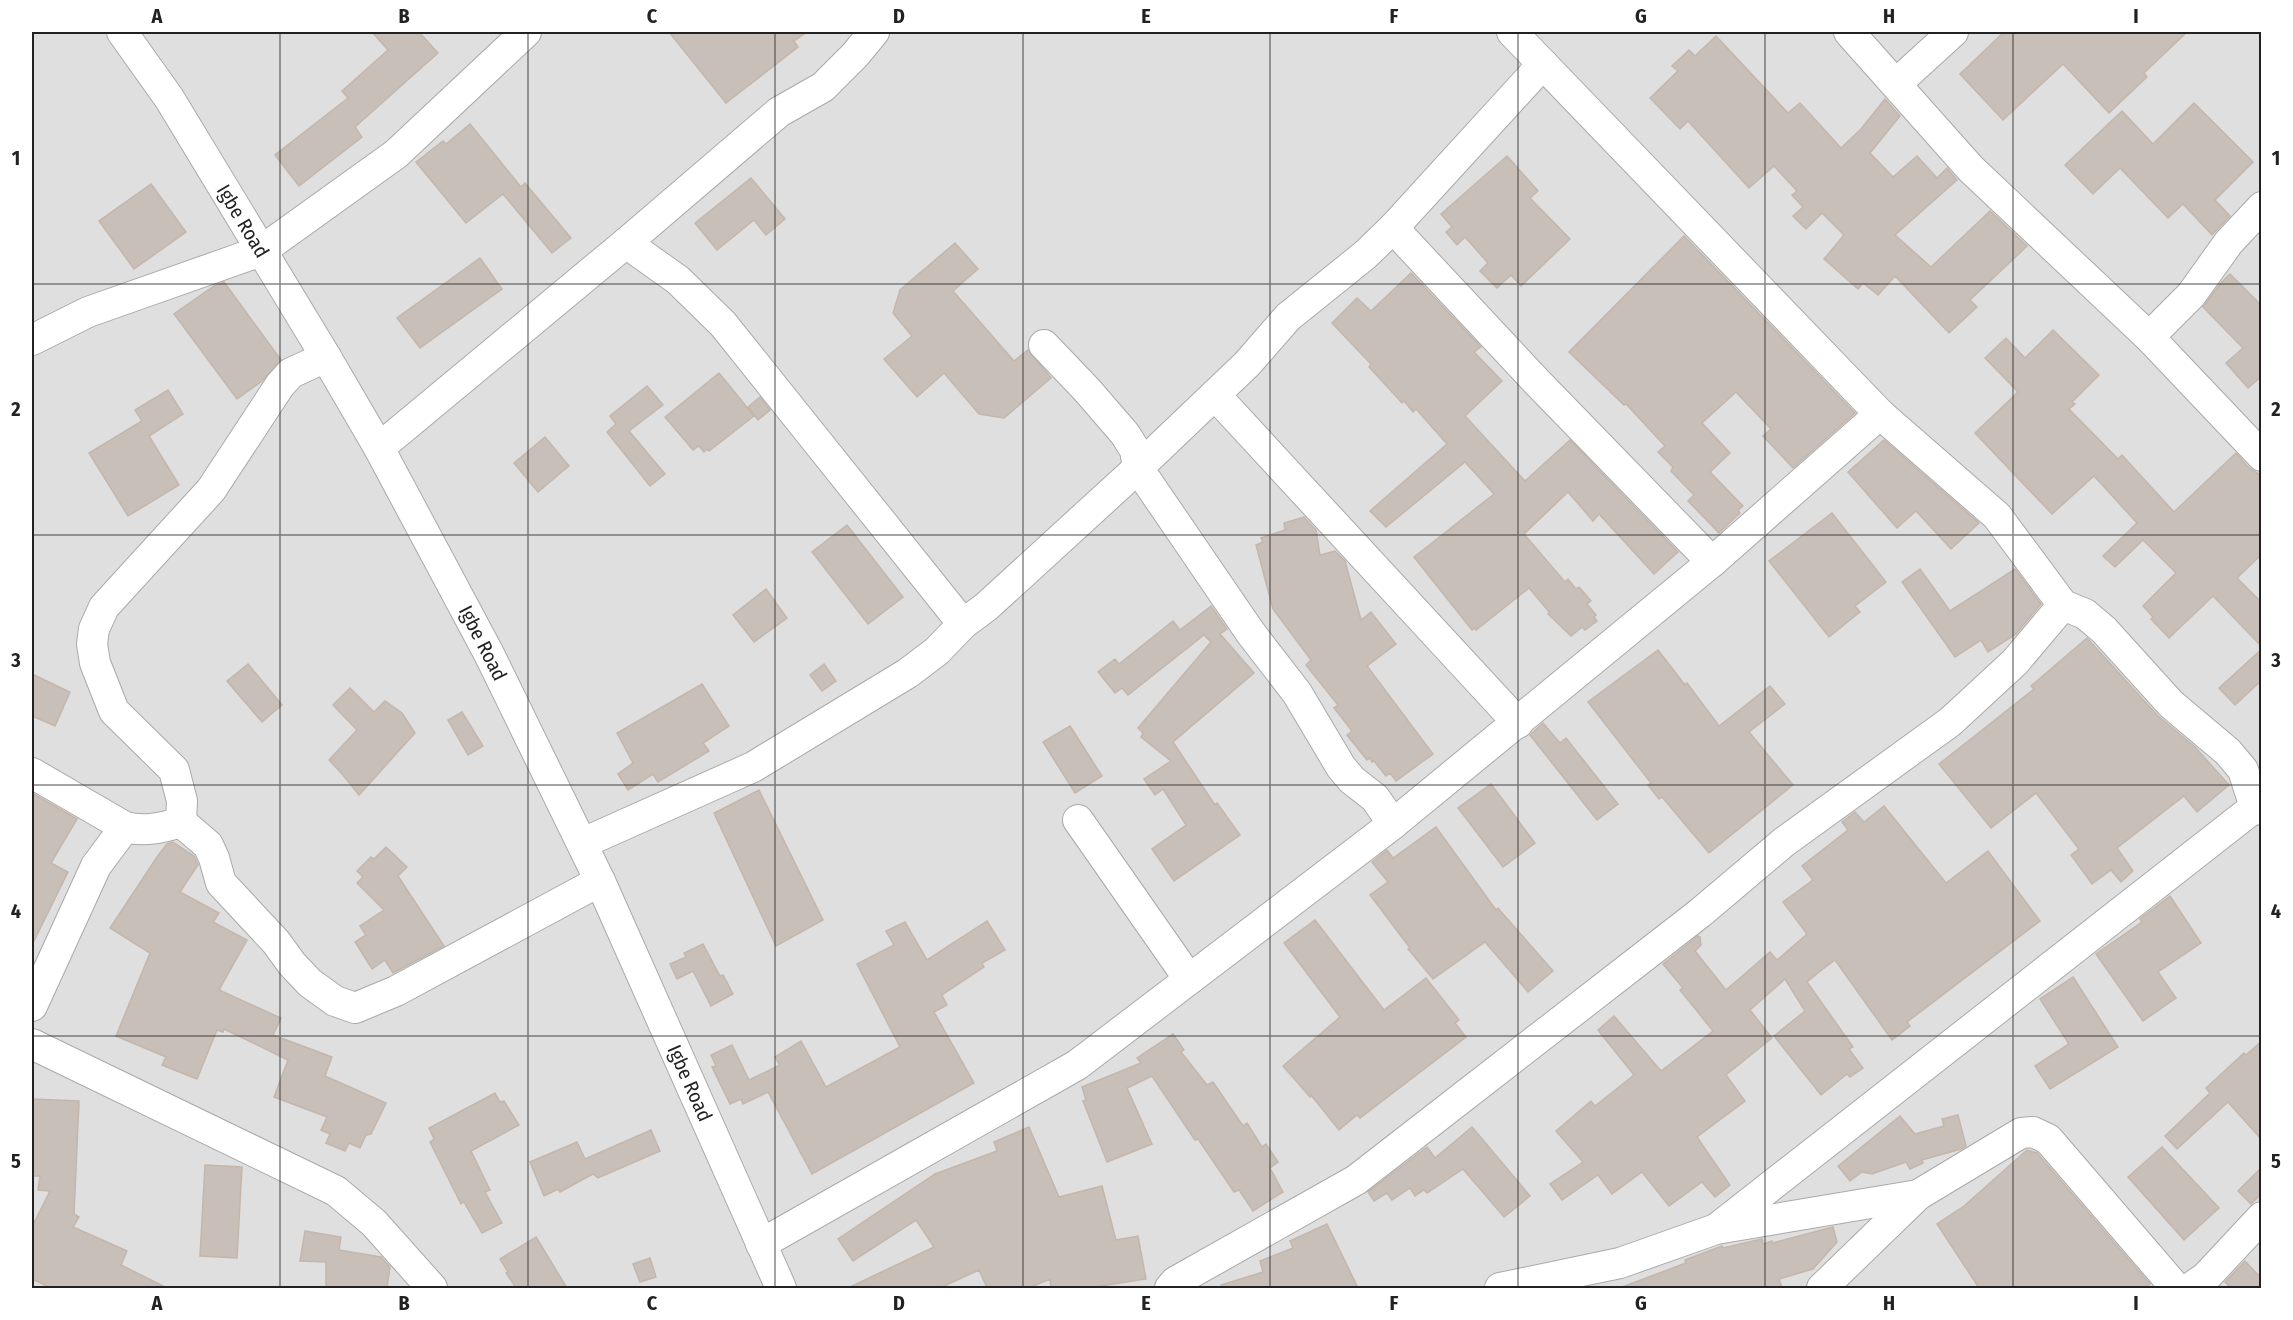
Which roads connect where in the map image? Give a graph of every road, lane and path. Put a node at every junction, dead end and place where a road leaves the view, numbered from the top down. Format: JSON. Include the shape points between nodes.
{"nodes":[{"id":1,"x":122,"y":32,"type":"edge"},
{"id":2,"x":526,"y":32,"type":"edge"},
{"id":3,"x":873,"y":32,"type":"edge"},
{"id":4,"x":1512,"y":32,"type":"edge"},
{"id":5,"x":1849,"y":32,"type":"edge"},
{"id":6,"x":1953,"y":32,"type":"edge"},
{"id":7,"x":1543,"y":64,"type":"junction"},
{"id":8,"x":1896,"y":84,"type":"junction"},
{"id":9,"x":2262,"y":207,"type":"edge"},
{"id":10,"x":1393,"y":228,"type":"junction"},
{"id":11,"x":626,"y":243,"type":"junction"},
{"id":12,"x":261,"y":250,"type":"junction"},
{"id":13,"x":2149,"y":337,"type":"junction"},
{"id":14,"x":32,"y":340,"type":"edge"},
{"id":15,"x":1044,"y":345,"type":"dead end"},
{"id":16,"x":326,"y":357,"type":"junction"},
{"id":17,"x":1215,"y":395,"type":"junction"},
{"id":18,"x":1880,"y":414,"type":"junction"},
{"id":19,"x":378,"y":448,"type":"junction"},
{"id":20,"x":2262,"y":456,"type":"edge"},
{"id":21,"x":1138,"y":468,"type":"junction"},
{"id":22,"x":1712,"y":562,"type":"junction"},
{"id":23,"x":2062,"y":605,"type":"junction"},
{"id":24,"x":963,"y":624,"type":"junction"},
{"id":25,"x":1518,"y":723,"type":"junction"},
{"id":26,"x":32,"y":773,"type":"edge"},
{"id":27,"x":2258,"y":808,"type":"edge"},
{"id":28,"x":1078,"y":820,"type":"dead end"},
{"id":29,"x":181,"y":822,"type":"junction"},
{"id":30,"x":1393,"y":824,"type":"junction"},
{"id":31,"x":125,"y":827,"type":"junction"},
{"id":32,"x":583,"y":843,"type":"junction"},
{"id":33,"x":600,"y":881,"type":"junction"},
{"id":34,"x":1189,"y":980,"type":"junction"},
{"id":35,"x":32,"y":1006,"type":"edge"},
{"id":36,"x":32,"y":1044,"type":"edge"},
{"id":37,"x":1918,"y":1195,"type":"junction"},
{"id":38,"x":2262,"y":1217,"type":"edge"},
{"id":39,"x":1716,"y":1229,"type":"junction"},
{"id":40,"x":761,"y":1244,"type":"junction"},
{"id":41,"x":432,"y":1288,"type":"edge"},
{"id":42,"x":781,"y":1288,"type":"edge"},
{"id":43,"x":1170,"y":1288,"type":"edge"},
{"id":44,"x":1500,"y":1288,"type":"edge"},
{"id":45,"x":1822,"y":1288,"type":"edge"},
{"id":46,"x":2176,"y":1288,"type":"edge"},
{"id":47,"x":2190,"y":1288,"type":"edge"}],
"edges":[{"from":1,"to":12,"type":"street","name":"Igbe Road","via":[[169,98]]},
{"from":2,"to":12,"type":"street","via":[[396,154]]},
{"from":3,"to":11,"type":"street","via":[[823,87],[780,112]]},
{"from":4,"to":7,"type":"street"},
{"from":5,"to":8,"type":"street"},
{"from":6,"to":8,"type":"street"},
{"from":7,"to":10,"type":"street"},
{"from":7,"to":18,"type":"street"},
{"from":8,"to":13,"type":"street","via":[[1971,169]]},
{"from":9,"to":13,"type":"street","via":[[2229,242],[2191,295]]},
{"from":10,"to":17,"type":"street","via":[[1288,317]]},
{"from":10,"to":22,"type":"street"},
{"from":11,"to":19,"type":"street"},
{"from":11,"to":24,"type":"street","via":[[678,280],[723,324]]},
{"from":12,"to":14,"type":"street","via":[[88,312]]},
{"from":12,"to":16,"type":"street","name":"Igbe Road"},
{"from":13,"to":20,"type":"street"},
{"from":15,"to":21,"type":"street","via":[[1125,434],[1135,450]]},
{"from":16,"to":19,"type":"street","name":"Igbe Road"},
{"from":16,"to":29,"type":"street","via":[[291,373],[280,385],[211,490],[104,607],[94,629],[96,663],[114,711],[174,770],[182,801]]},
{"from":17,"to":21,"type":"street"},
{"from":17,"to":25,"type":"street"},
{"from":18,"to":22,"type":"street"},
{"from":18,"to":23,"type":"street","via":[[1997,516]]},
{"from":19,"to":32,"type":"street","name":"Igbe Road","via":[[489,654]]},
{"from":21,"to":24,"type":"street"},
{"from":21,"to":30,"type":"street","via":[[1250,632],[1297,693],[1341,767],[1375,798]]},
{"from":22,"to":25,"type":"street"},
{"from":23,"to":27,"type":"street","via":[[2085,614],[2104,630],[2171,704],[2228,752],[2243,770]]},
{"from":23,"to":43,"type":"street","via":[[2015,662],[1950,722],[1784,842],[1700,913],[1356,1180]]},
{"from":24,"to":32,"type":"street","via":[[908,673],[753,767]]},
{"from":25,"to":30,"type":"street"},
{"from":26,"to":31,"type":"street"},
{"from":27,"to":39,"type":"street"},
{"from":28,"to":34,"type":"street"},
{"from":29,"to":31,"type":"street","via":[[147,830]]},
{"from":29,"to":33,"type":"street","via":[[208,845],[221,883],[292,964],[335,1001],[355,1008],[396,991]]},
{"from":30,"to":34,"type":"street"},
{"from":31,"to":35,"type":"street","via":[[96,866]]},
{"from":32,"to":33,"type":"street","name":"Igbe Road"},
{"from":33,"to":40,"type":"street","name":"Igbe Road"},
{"from":34,"to":40,"type":"street","via":[[1077,1065]]},
{"from":36,"to":41,"type":"street","via":[[336,1191],[374,1223]]},
{"from":37,"to":39,"type":"street"},
{"from":37,"to":45,"type":"street"},
{"from":37,"to":46,"type":"street","via":[[2021,1133],[2033,1132],[2048,1139]]},
{"from":38,"to":47,"type":"street"},
{"from":39,"to":44,"type":"street","via":[[1620,1263]]},
{"from":40,"to":42,"type":"street","name":"Igbe Road"}]}
